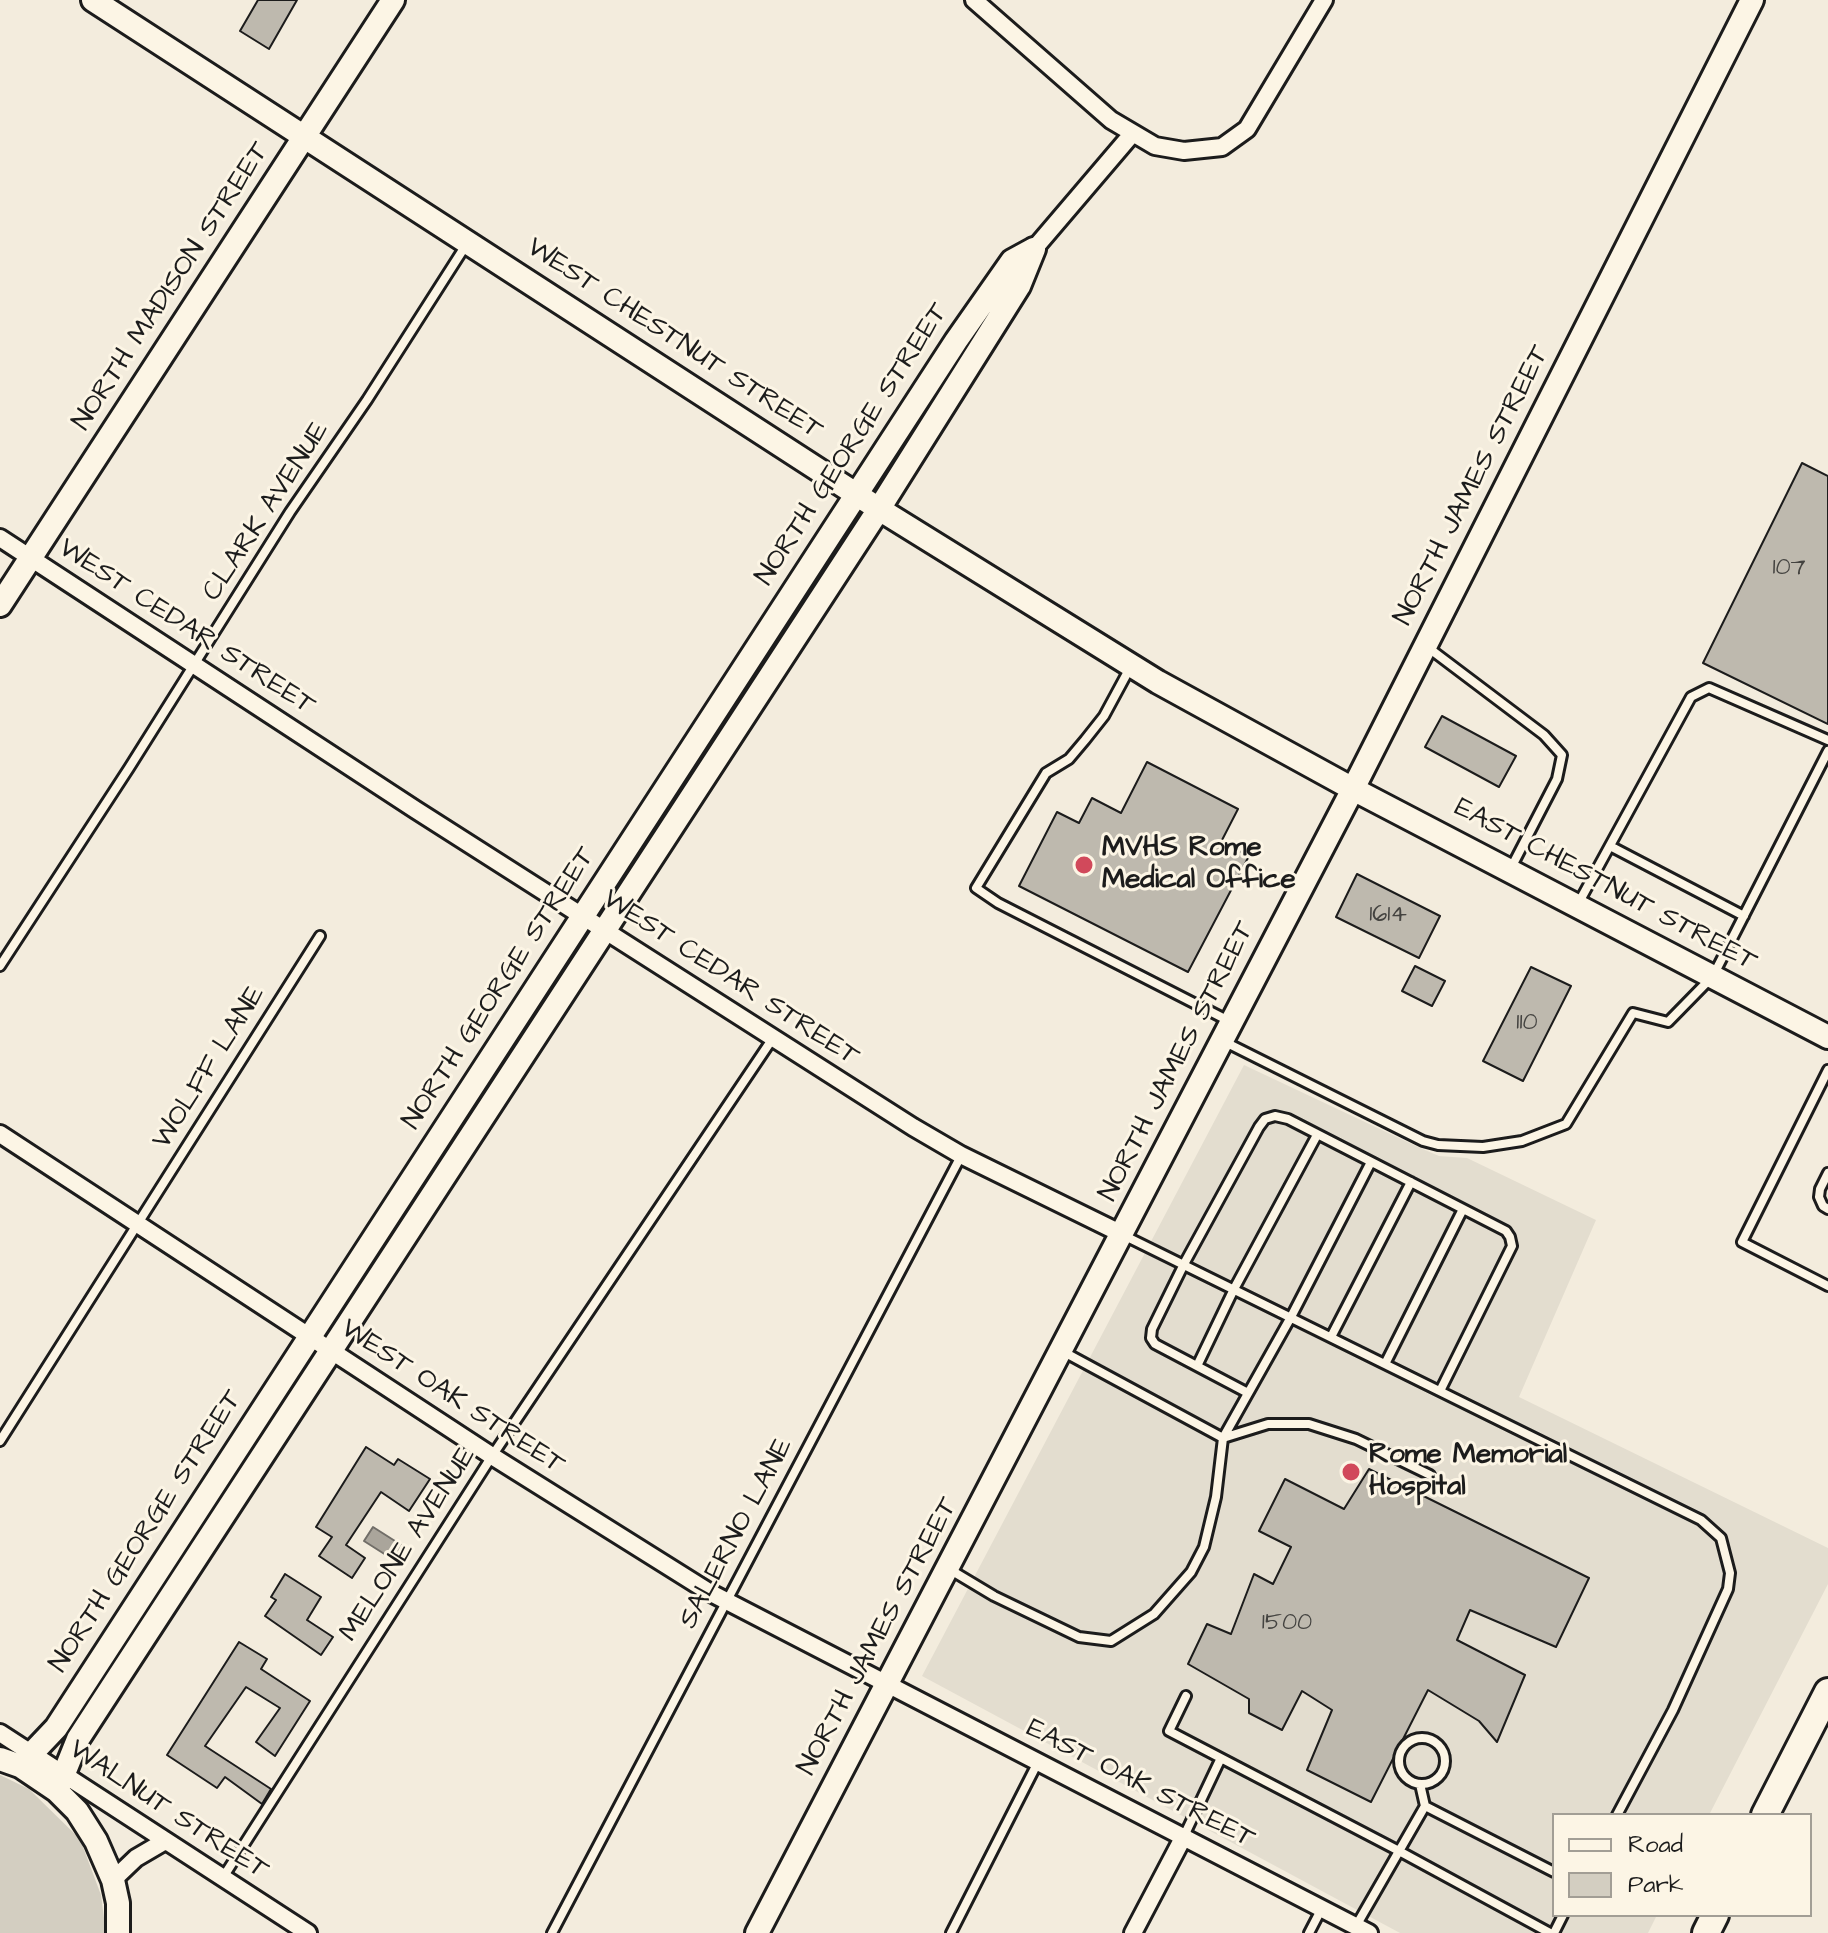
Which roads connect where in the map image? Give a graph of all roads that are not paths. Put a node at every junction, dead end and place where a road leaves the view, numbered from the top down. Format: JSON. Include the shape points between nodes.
{"nodes":[{"id":1,"x":93,"y":0,"type":"edge"},
{"id":2,"x":393,"y":0,"type":"edge"},
{"id":3,"x":974,"y":0,"type":"edge"},
{"id":4,"x":1324,"y":0,"type":"edge"},
{"id":5,"x":1752,"y":0,"type":"edge"},
{"id":6,"x":1132,"y":134,"type":"junction"},
{"id":7,"x":306,"y":136,"type":"junction"},
{"id":8,"x":467,"y":242,"type":"junction"},
{"id":9,"x":1034,"y":249,"type":"junction"},
{"id":10,"x":856,"y":494,"type":"junction"},
{"id":11,"x":879,"y":509,"type":"junction"},
{"id":12,"x":0,"y":538,"type":"edge"},
{"id":13,"x":31,"y":558,"type":"junction"},
{"id":14,"x":0,"y":605,"type":"edge"},
{"id":15,"x":1426,"y":646,"type":"junction"},
{"id":16,"x":196,"y":664,"type":"junction"},
{"id":17,"x":1131,"y":666,"type":"junction"},
{"id":18,"x":1828,"y":740,"type":"edge"},
{"id":19,"x":1828,"y":751,"type":"edge"},
{"id":20,"x":1353,"y":789,"type":"junction"},
{"id":21,"x":1610,"y":846,"type":"junction"},
{"id":22,"x":1510,"y":869,"type":"junction"},
{"id":23,"x":1577,"y":905,"type":"junction"},
{"id":24,"x":584,"y":916,"type":"junction"},
{"id":25,"x":1744,"y":916,"type":"junction"},
{"id":26,"x":605,"y":929,"type":"junction"},
{"id":27,"x":320,"y":936,"type":"dead end"},
{"id":28,"x":0,"y":966,"type":"edge"},
{"id":29,"x":1713,"y":976,"type":"junction"},
{"id":30,"x":1227,"y":1032,"type":"junction"},
{"id":31,"x":1828,"y":1037,"type":"edge"},
{"id":32,"x":773,"y":1038,"type":"junction"},
{"id":33,"x":1828,"y":1070,"type":"edge"},
{"id":34,"x":0,"y":1134,"type":"edge"},
{"id":35,"x":1317,"y":1135,"type":"junction"},
{"id":36,"x":961,"y":1155,"type":"junction"},
{"id":37,"x":1371,"y":1162,"type":"junction"},
{"id":38,"x":1828,"y":1173,"type":"edge"},
{"id":39,"x":1411,"y":1182,"type":"junction"},
{"id":40,"x":1463,"y":1209,"type":"junction"},
{"id":41,"x":1828,"y":1209,"type":"edge"},
{"id":42,"x":138,"y":1223,"type":"junction"},
{"id":43,"x":1122,"y":1234,"type":"junction"},
{"id":44,"x":1184,"y":1264,"type":"junction"},
{"id":45,"x":1828,"y":1286,"type":"edge"},
{"id":46,"x":1234,"y":1289,"type":"junction"},
{"id":47,"x":1291,"y":1317,"type":"junction"},
{"id":48,"x":310,"y":1337,"type":"junction"},
{"id":49,"x":1331,"y":1337,"type":"junction"},
{"id":50,"x":1061,"y":1351,"type":"junction"},
{"id":51,"x":332,"y":1352,"type":"junction"},
{"id":52,"x":1385,"y":1364,"type":"junction"},
{"id":53,"x":1197,"y":1366,"type":"junction"},
{"id":54,"x":1440,"y":1391,"type":"junction"},
{"id":55,"x":1248,"y":1393,"type":"junction"},
{"id":56,"x":1223,"y":1438,"type":"junction"},
{"id":57,"x":0,"y":1441,"type":"edge"},
{"id":58,"x":492,"y":1456,"type":"junction"},
{"id":59,"x":1430,"y":1475,"type":"dead end"},
{"id":60,"x":948,"y":1568,"type":"junction"},
{"id":61,"x":727,"y":1601,"type":"junction"},
{"id":62,"x":888,"y":1684,"type":"junction"},
{"id":63,"x":1828,"y":1692,"type":"edge"},
{"id":64,"x":1186,"y":1696,"type":"dead end"},
{"id":65,"x":0,"y":1733,"type":"edge"},
{"id":66,"x":18,"y":1760,"type":"edge"},
{"id":67,"x":1220,"y":1760,"type":"junction"},
{"id":68,"x":1038,"y":1762,"type":"junction"},
{"id":69,"x":60,"y":1782,"type":"junction"},
{"id":70,"x":1420,"y":1784,"type":"junction"},
{"id":71,"x":1425,"y":1806,"type":"junction"},
{"id":72,"x":1618,"y":1813,"type":"edge"},
{"id":73,"x":1766,"y":1813,"type":"edge"},
{"id":74,"x":1184,"y":1836,"type":"junction"},
{"id":75,"x":165,"y":1841,"type":"junction"},
{"id":76,"x":1399,"y":1851,"type":"junction"},
{"id":77,"x":1552,"y":1871,"type":"edge"},
{"id":78,"x":222,"y":1879,"type":"junction"},
{"id":79,"x":113,"y":1880,"type":"junction"},
{"id":80,"x":1322,"y":1907,"type":"junction"},
{"id":81,"x":1362,"y":1929,"type":"edge"},
{"id":82,"x":118,"y":1933,"type":"edge"},
{"id":83,"x":308,"y":1933,"type":"edge"},
{"id":84,"x":552,"y":1933,"type":"edge"},
{"id":85,"x":757,"y":1933,"type":"edge"},
{"id":86,"x":951,"y":1933,"type":"edge"},
{"id":87,"x":1133,"y":1933,"type":"edge"},
{"id":88,"x":1309,"y":1933,"type":"edge"},
{"id":89,"x":1552,"y":1933,"type":"edge"}],
"edges":[{"from":1,"to":7,"type":"street","name":"WEST CHESTNUT STREET"},
{"from":2,"to":7,"type":"street","name":"NORTH MADISON STREET"},
{"from":3,"to":6,"type":"street"},
{"from":4,"to":6,"type":"street","via":[[1257,117],[1222,147],[1184,151],[1155,146]]},
{"from":5,"to":15,"type":"street","name":"NORTH JAMES STREET"},
{"from":6,"to":9,"type":"street","name":"NORTH GEORGE STREET"},
{"from":7,"to":8,"type":"street","name":"WEST CHESTNUT STREET"},
{"from":7,"to":13,"type":"street","name":"NORTH MADISON STREET"},
{"from":8,"to":10,"type":"street","name":"WEST CHESTNUT STREET"},
{"from":8,"to":16,"type":"lane","name":"CLARK AVENUE"},
{"from":9,"to":10,"type":"street","name":"NORTH GEORGE STREET","via":[[1012,261]]},
{"from":9,"to":11,"type":"street","name":"NORTH GEORGE STREET","via":[[1019,286]]},
{"from":10,"to":11,"type":"street","name":"WEST CHESTNUT STREET"},
{"from":10,"to":24,"type":"street","name":"NORTH GEORGE STREET"},
{"from":11,"to":17,"type":"street","name":"WEST CHESTNUT STREET"},
{"from":11,"to":26,"type":"street","name":"NORTH GEORGE STREET"},
{"from":12,"to":13,"type":"street","name":"WEST CEDAR STREET"},
{"from":13,"to":14,"type":"street","name":"NORTH MADISON STREET"},
{"from":13,"to":16,"type":"street","name":"WEST CEDAR STREET"},
{"from":15,"to":20,"type":"street","name":"NORTH JAMES STREET"},
{"from":15,"to":22,"type":"lane","via":[[1544,735],[1562,755],[1557,779]]},
{"from":16,"to":24,"type":"street","name":"WEST CEDAR STREET"},
{"from":16,"to":28,"type":"lane","name":"CLARK AVENUE"},
{"from":17,"to":20,"type":"street","name":"WEST CHESTNUT STREET"},
{"from":17,"to":30,"type":"lane","via":[[1085,740],[1069,759],[1046,773],[976,888]]},
{"from":18,"to":21,"type":"lane","via":[[1709,688],[1691,697]]},
{"from":19,"to":25,"type":"lane"},
{"from":20,"to":22,"type":"street","name":"EAST CHESTNUT STREET"},
{"from":20,"to":30,"type":"street","name":"NORTH JAMES STREET"},
{"from":21,"to":23,"type":"lane"},
{"from":21,"to":25,"type":"lane"},
{"from":22,"to":23,"type":"street","name":"EAST CHESTNUT STREET"},
{"from":23,"to":29,"type":"street","name":"EAST CHESTNUT STREET"},
{"from":24,"to":26,"type":"street","name":"WEST CEDAR STREET"},
{"from":24,"to":48,"type":"street","name":"NORTH GEORGE STREET"},
{"from":25,"to":29,"type":"lane"},
{"from":26,"to":32,"type":"street","name":"WEST CEDAR STREET"},
{"from":26,"to":51,"type":"street","name":"NORTH GEORGE STREET"},
{"from":27,"to":42,"type":"lane","name":"WOLFF LANE"},
{"from":29,"to":30,"type":"lane","via":[[1668,1022],[1633,1013],[1566,1124],[1522,1141],[1483,1147],[1423,1141]]},
{"from":29,"to":31,"type":"street","name":"EAST CHESTNUT STREET"},
{"from":30,"to":43,"type":"street","name":"NORTH JAMES STREET"},
{"from":32,"to":36,"type":"street","name":"WEST CEDAR STREET"},
{"from":32,"to":58,"type":"lane","name":"MELONE AVENUE"},
{"from":33,"to":45,"type":"lane","via":[[1742,1242]]},
{"from":34,"to":42,"type":"street","name":"WEST OAK STREET"},
{"from":35,"to":37,"type":"lane"},
{"from":35,"to":44,"type":"lane","via":[[1288,1119],[1265,1119]]},
{"from":35,"to":46,"type":"lane"},
{"from":36,"to":43,"type":"street","name":"WEST CEDAR STREET"},
{"from":36,"to":61,"type":"lane","name":"SALERNO LANE"},
{"from":37,"to":39,"type":"lane"},
{"from":37,"to":47,"type":"lane"},
{"from":38,"to":41,"type":"lane","via":[[1819,1197]]},
{"from":39,"to":40,"type":"lane"},
{"from":39,"to":49,"type":"lane"},
{"from":40,"to":52,"type":"lane"},
{"from":40,"to":54,"type":"lane","via":[[1506,1231],[1512,1246]]},
{"from":42,"to":48,"type":"street","name":"WEST OAK STREET"},
{"from":42,"to":57,"type":"lane","name":"WOLFF LANE"},
{"from":43,"to":44,"type":"lane"},
{"from":43,"to":50,"type":"street","name":"NORTH JAMES STREET"},
{"from":44,"to":46,"type":"lane"},
{"from":44,"to":53,"type":"lane","via":[[1151,1338]]},
{"from":46,"to":47,"type":"lane"},
{"from":46,"to":53,"type":"lane"},
{"from":47,"to":49,"type":"lane"},
{"from":47,"to":55,"type":"lane"},
{"from":48,"to":51,"type":"street","name":"WEST OAK STREET"},
{"from":48,"to":66,"type":"street","name":"NORTH GEORGE STREET","via":[[56,1728]]},
{"from":49,"to":52,"type":"lane"},
{"from":50,"to":56,"type":"lane"},
{"from":50,"to":60,"type":"street","name":"NORTH JAMES STREET"},
{"from":51,"to":58,"type":"street","name":"WEST OAK STREET"},
{"from":51,"to":69,"type":"street","name":"NORTH GEORGE STREET","via":[[78,1739]]},
{"from":52,"to":54,"type":"lane"},
{"from":53,"to":55,"type":"lane"},
{"from":54,"to":72,"type":"lane","via":[[1701,1520],[1721,1538],[1730,1573],[1728,1589]]},
{"from":55,"to":56,"type":"lane"},
{"from":56,"to":59,"type":"lane","via":[[1268,1424],[1309,1424],[1356,1439]]},
{"from":56,"to":60,"type":"lane","via":[[1216,1497],[1204,1547],[1191,1572],[1154,1614],[1111,1641],[1079,1637]]},
{"from":58,"to":61,"type":"street","name":"WEST OAK STREET"},
{"from":58,"to":78,"type":"lane","name":"MELONE AVENUE"},
{"from":60,"to":62,"type":"street","name":"NORTH JAMES STREET"},
{"from":61,"to":62,"type":"street","name":"WEST OAK STREET"},
{"from":61,"to":84,"type":"lane","name":"SALERNO LANE"},
{"from":62,"to":68,"type":"street","name":"EAST OAK STREET"},
{"from":62,"to":85,"type":"street","name":"NORTH JAMES STREET"},
{"from":63,"to":73,"type":"main road"},
{"from":64,"to":67,"type":"lane","via":[[1169,1731]]},
{"from":65,"to":66,"type":"street","name":"WALNUT STREET"},
{"from":66,"to":69,"type":"street"},
{"from":67,"to":74,"type":"lane"},
{"from":67,"to":76,"type":"lane"},
{"from":68,"to":74,"type":"street","name":"EAST OAK STREET"},
{"from":68,"to":86,"type":"lane"},
{"from":69,"to":75,"type":"street","name":"WALNUT STREET"},
{"from":69,"to":79,"type":"street"},
{"from":70,"to":70,"type":"lane","via":[[1436,1779],[1444,1766],[1443,1752],[1427,1739],[1411,1741],[1399,1762],[1405,1777]]},
{"from":70,"to":71,"type":"lane"},
{"from":71,"to":76,"type":"lane"},
{"from":71,"to":77,"type":"lane"},
{"from":74,"to":80,"type":"street","name":"EAST OAK STREET"},
{"from":74,"to":87,"type":"street"},
{"from":75,"to":78,"type":"street","name":"WALNUT STREET"},
{"from":75,"to":79,"type":"street"},
{"from":76,"to":81,"type":"lane"},
{"from":76,"to":89,"type":"lane"},
{"from":78,"to":83,"type":"street","name":"WALNUT STREET"},
{"from":79,"to":82,"type":"street"},
{"from":80,"to":81,"type":"street","name":"EAST OAK STREET"},
{"from":80,"to":88,"type":"lane"}]}
